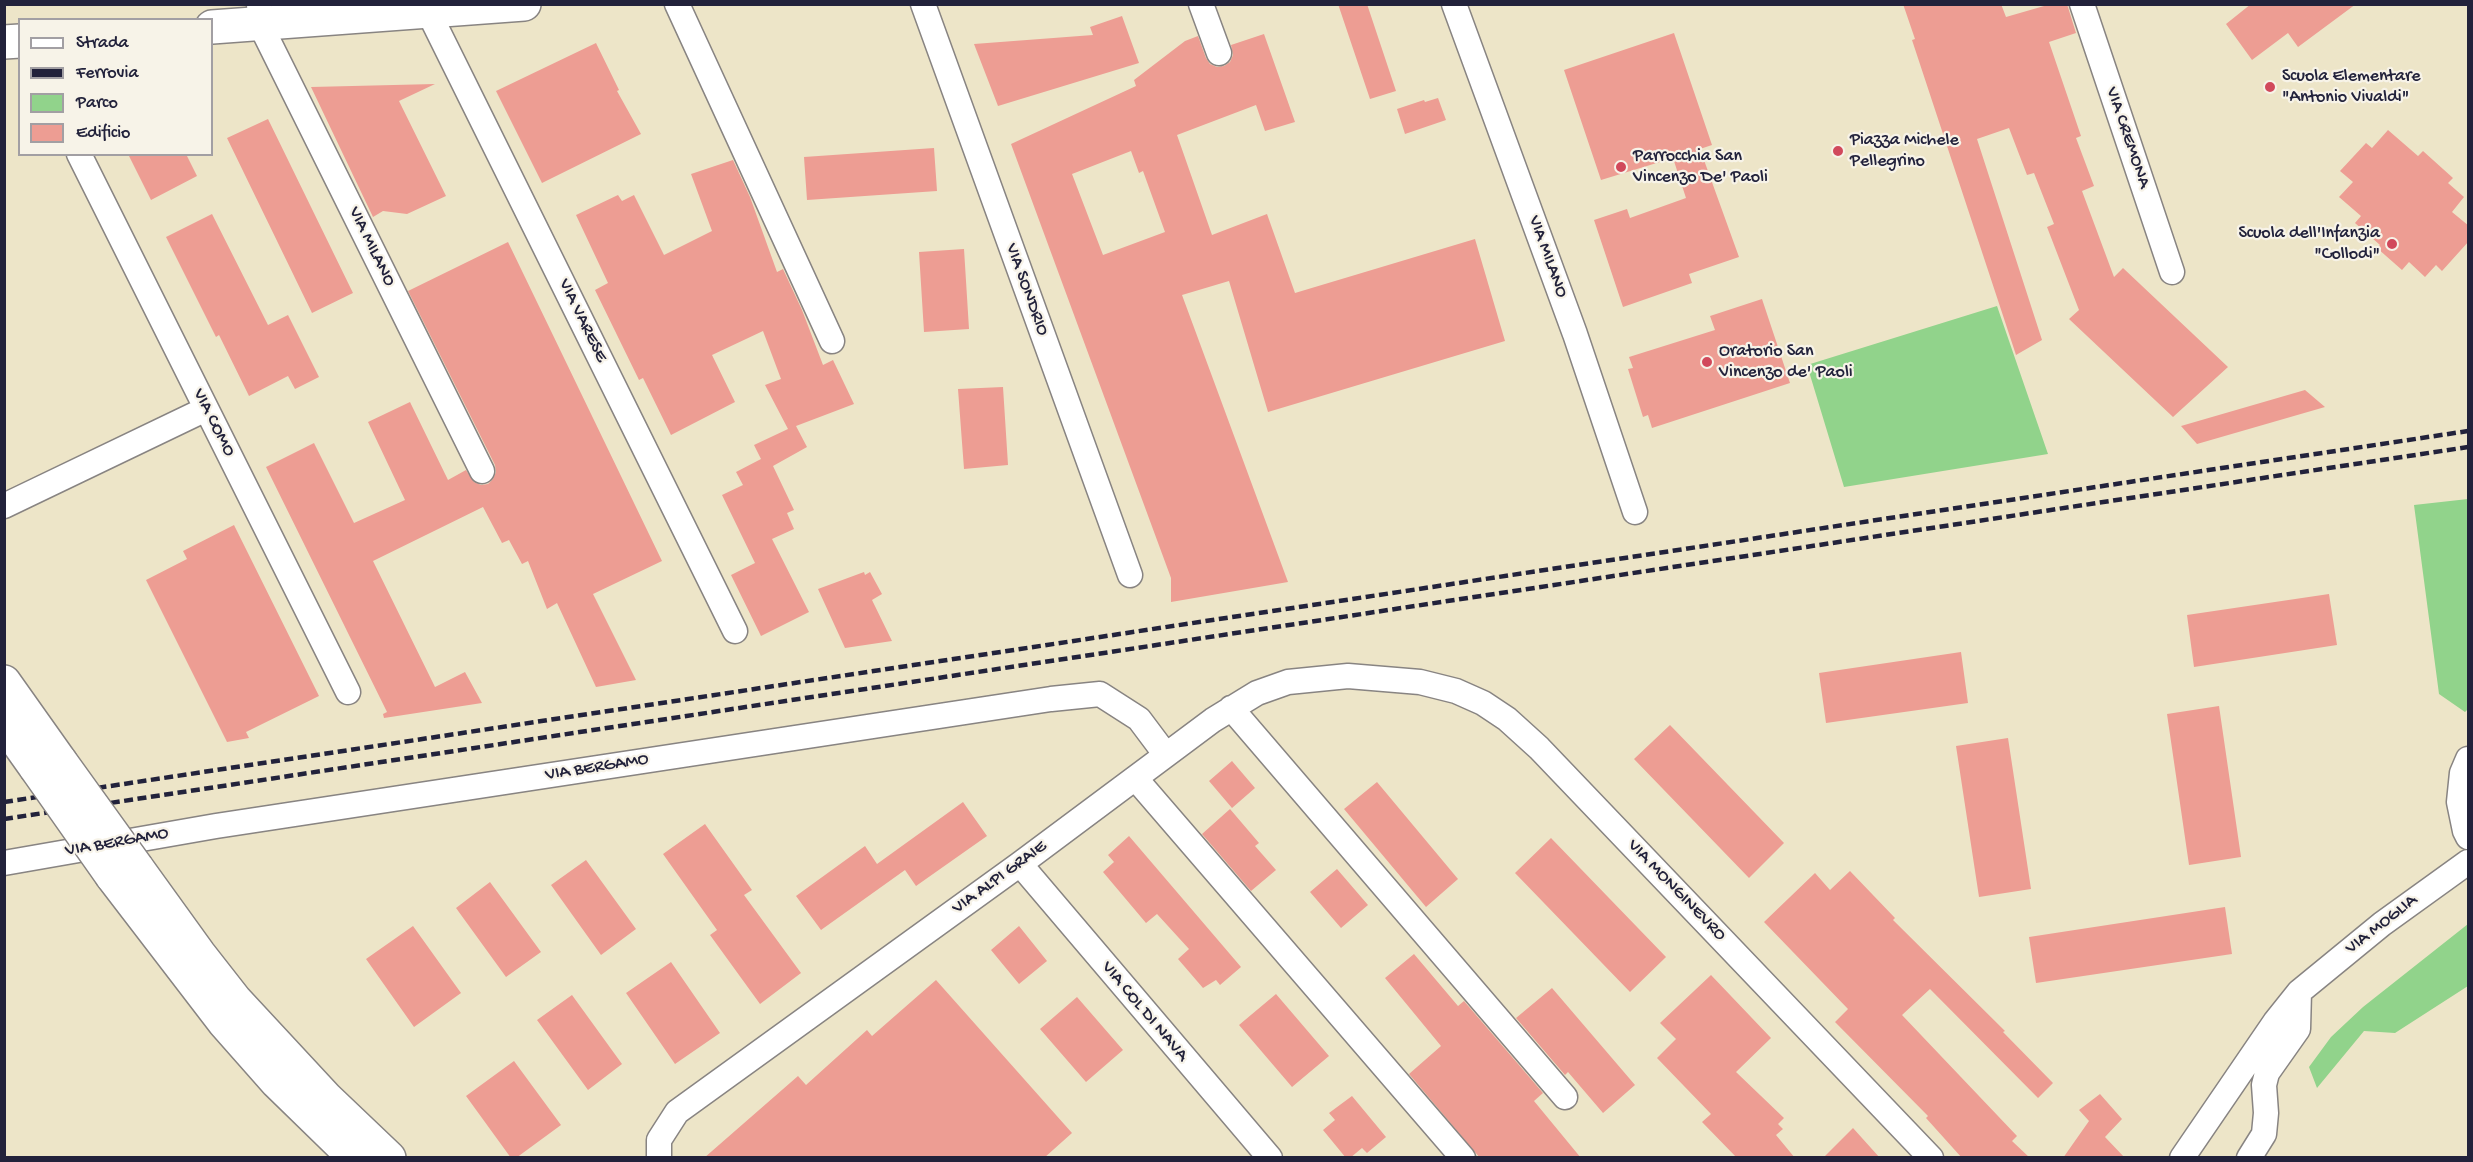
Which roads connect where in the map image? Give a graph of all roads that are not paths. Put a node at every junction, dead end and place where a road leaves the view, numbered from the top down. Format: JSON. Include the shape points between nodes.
{"nodes":[{"id":1,"x":524,"y":4,"type":"edge"},
{"id":2,"x":677,"y":4,"type":"edge"},
{"id":3,"x":922,"y":4,"type":"edge"},
{"id":4,"x":1201,"y":4,"type":"edge"},
{"id":5,"x":1454,"y":4,"type":"edge"},
{"id":6,"x":2082,"y":4,"type":"edge"},
{"id":7,"x":428,"y":11,"type":"junction"},
{"id":8,"x":260,"y":14,"type":"edge"},
{"id":9,"x":213,"y":27,"type":"edge"},
{"id":10,"x":1219,"y":53,"type":"dead end"},
{"id":11,"x":80,"y":156,"type":"edge"},
{"id":12,"x":2172,"y":272,"type":"dead end"},
{"id":13,"x":832,"y":341,"type":"dead end"},
{"id":14,"x":206,"y":409,"type":"junction"},
{"id":15,"x":482,"y":471,"type":"dead end"},
{"id":16,"x":4,"y":506,"type":"edge"},
{"id":17,"x":1635,"y":512,"type":"dead end"},
{"id":18,"x":1130,"y":575,"type":"dead end"},
{"id":19,"x":735,"y":631,"type":"dead end"},
{"id":20,"x":1389,"y":678,"type":"joint"},
{"id":21,"x":4,"y":682,"type":"edge"},
{"id":22,"x":348,"y":692,"type":"dead end"},
{"id":23,"x":1231,"y":708,"type":"junction"},
{"id":24,"x":4,"y":723,"type":"edge"},
{"id":25,"x":1166,"y":755,"type":"junction"},
{"id":26,"x":2469,"y":759,"type":"edge"},
{"id":27,"x":48,"y":764,"type":"junction"},
{"id":28,"x":1136,"y":779,"type":"junction"},
{"id":29,"x":2469,"y":837,"type":"edge"},
{"id":30,"x":2469,"y":862,"type":"edge"},
{"id":31,"x":4,"y":863,"type":"edge"},
{"id":32,"x":1020,"y":864,"type":"junction"},
{"id":33,"x":125,"y":872,"type":"junction"},
{"id":34,"x":2299,"y":992,"type":"junction"},
{"id":35,"x":1565,"y":1097,"type":"dead end"},
{"id":36,"x":2256,"y":1155,"type":"edge"},
{"id":37,"x":355,"y":1158,"type":"edge"},
{"id":38,"x":389,"y":1158,"type":"edge"},
{"id":39,"x":659,"y":1158,"type":"edge"},
{"id":40,"x":1270,"y":1158,"type":"edge"},
{"id":41,"x":1463,"y":1158,"type":"edge"},
{"id":42,"x":1931,"y":1158,"type":"edge"},
{"id":43,"x":2182,"y":1158,"type":"edge"}],
"edges":[{"from":1,"to":7,"type":"main road"},
{"from":2,"to":13,"type":"street"},
{"from":3,"to":18,"type":"street","name":"VIA SONDRIO"},
{"from":4,"to":10,"type":"street"},
{"from":5,"to":17,"type":"street","name":"VIA MILANO","via":[[1575,334]]},
{"from":6,"to":12,"type":"street","name":"VIA CREMONA"},
{"from":7,"to":8,"type":"main road"},
{"from":7,"to":19,"type":"street","name":"VIA VARESE"},
{"from":8,"to":9,"type":"main road"},
{"from":8,"to":15,"type":"street","name":"VIA MILANO"},
{"from":11,"to":14,"type":"street","name":"VIA COMO"},
{"from":14,"to":16,"type":"street"},
{"from":14,"to":22,"type":"street","name":"VIA COMO"},
{"from":20,"to":23,"type":"street","name":"VIA ALPI GRAIE","via":[[1348,676],[1288,682]]},
{"from":20,"to":42,"type":"street","name":"VIA MONGINEVRO","via":[[1456,691],[1507,719]]},
{"from":21,"to":27,"type":"main road"},
{"from":23,"to":25,"type":"street","name":"VIA ALPI GRAIE"},
{"from":23,"to":35,"type":"street"},
{"from":24,"to":27,"type":"main road"},
{"from":25,"to":28,"type":"street","name":"VIA ALPI GRAIE"},
{"from":25,"to":31,"type":"street","name":"VIA BERGAMO","via":[[1139,719],[1100,694],[216,826]]},
{"from":26,"to":29,"type":"street","via":[[2462,773],[2459,802]]},
{"from":27,"to":33,"type":"main road","bridge":true},
{"from":28,"to":32,"type":"street","name":"VIA ALPI GRAIE"},
{"from":28,"to":41,"type":"street"},
{"from":30,"to":34,"type":"street","name":"VIA MOGLIA","via":[[2382,924]]},
{"from":32,"to":39,"type":"street","name":"VIA ALPI GRAIE","via":[[678,1112],[659,1140]]},
{"from":32,"to":40,"type":"street","name":"VIA COL DI NAVA"},
{"from":33,"to":37,"type":"main road","via":[[224,1022],[277,1082]]},
{"from":33,"to":38,"type":"main road","via":[[251,1017],[326,1098]]},
{"from":34,"to":36,"type":"street","via":[[2298,1029],[2267,1073],[2264,1134]]},
{"from":34,"to":43,"type":"street","name":"VIA MOGLIA"}]}
